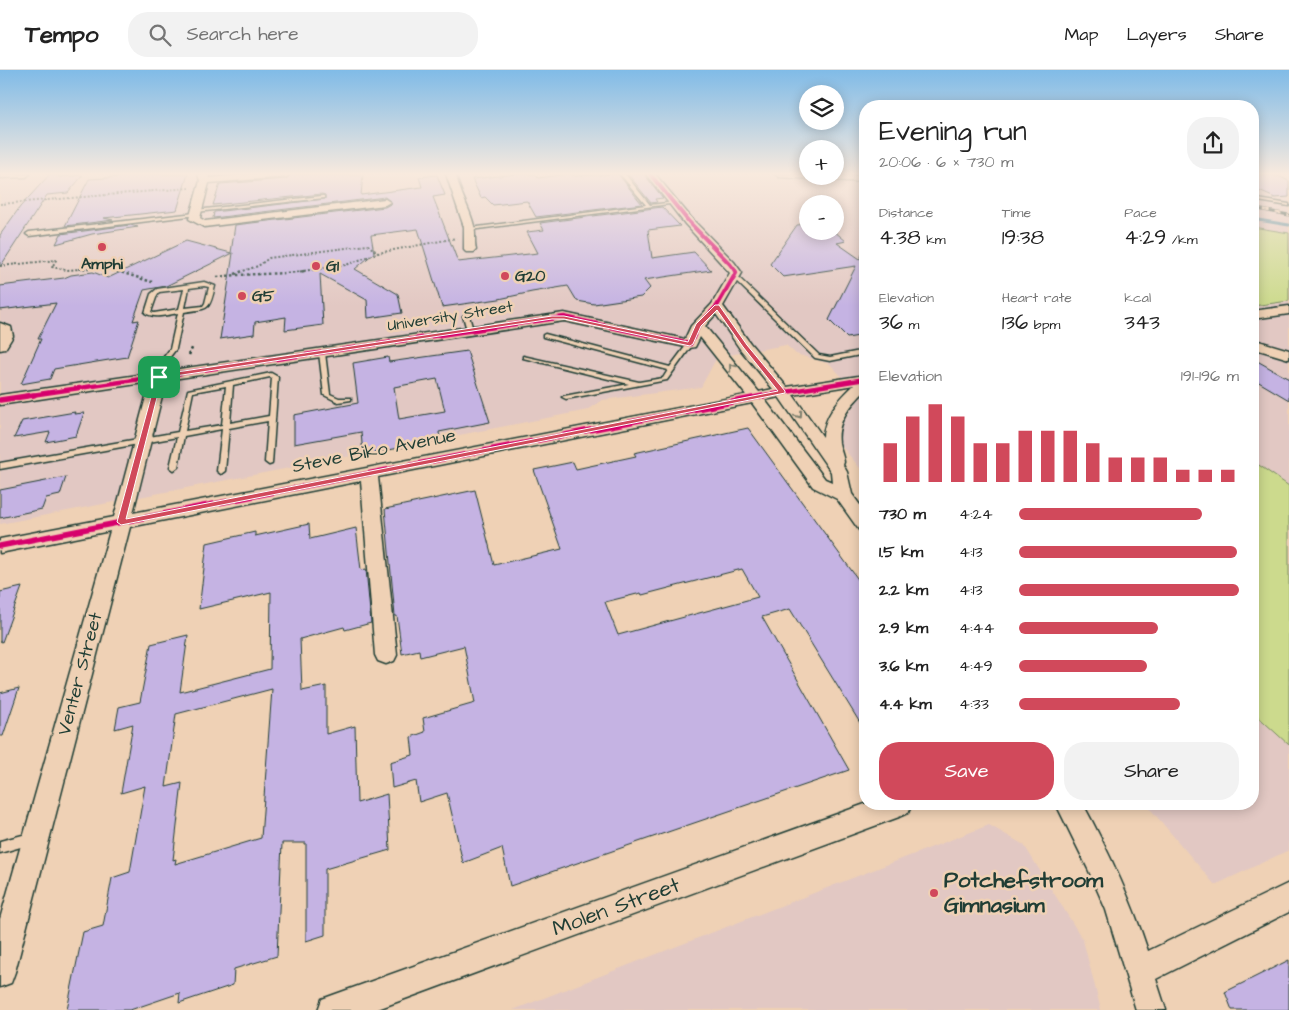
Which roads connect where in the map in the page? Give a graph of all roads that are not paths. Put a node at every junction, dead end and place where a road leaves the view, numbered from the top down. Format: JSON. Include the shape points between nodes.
{"nodes":[{"id":1,"x":157,"y":218,"type":"edge"},
{"id":2,"x":194,"y":218,"type":"edge"},
{"id":3,"x":254,"y":218,"type":"edge"},
{"id":4,"x":464,"y":218,"type":"edge"},
{"id":5,"x":567,"y":218,"type":"edge"},
{"id":6,"x":686,"y":218,"type":"edge"},
{"id":7,"x":469,"y":232,"type":"junction"},
{"id":8,"x":29,"y":234,"type":"dead end"},
{"id":9,"x":470,"y":250,"type":"dead end"},
{"id":10,"x":735,"y":277,"type":"junction"},
{"id":11,"x":187,"y":286,"type":"junction"},
{"id":12,"x":717,"y":306,"type":"junction"},
{"id":13,"x":1289,"y":310,"type":"edge"},
{"id":14,"x":180,"y":312,"type":"junction"},
{"id":15,"x":1259,"y":314,"type":"edge"},
{"id":16,"x":466,"y":316,"type":"dead end"},
{"id":17,"x":698,"y":326,"type":"junction"},
{"id":18,"x":0,"y":327,"type":"edge"},
{"id":19,"x":470,"y":330,"type":"junction"},
{"id":20,"x":545,"y":336,"type":"dead end"},
{"id":21,"x":690,"y":344,"type":"junction"},
{"id":22,"x":1259,"y":345,"type":"edge"},
{"id":23,"x":0,"y":346,"type":"edge"},
{"id":24,"x":322,"y":353,"type":"junction"},
{"id":25,"x":859,"y":353,"type":"edge"},
{"id":26,"x":1289,"y":356,"type":"edge"},
{"id":27,"x":525,"y":357,"type":"dead end"},
{"id":28,"x":671,"y":370,"type":"junction"},
{"id":29,"x":159,"y":377,"type":"junction"},
{"id":30,"x":859,"y":381,"type":"edge"},
{"id":31,"x":230,"y":383,"type":"junction"},
{"id":32,"x":642,"y":386,"type":"junction"},
{"id":33,"x":859,"y":388,"type":"edge"},
{"id":34,"x":783,"y":392,"type":"junction"},
{"id":35,"x":566,"y":397,"type":"dead end"},
{"id":36,"x":349,"y":398,"type":"dead end"},
{"id":37,"x":756,"y":398,"type":"junction"},
{"id":38,"x":0,"y":400,"type":"edge"},
{"id":39,"x":272,"y":418,"type":"junction"},
{"id":40,"x":226,"y":427,"type":"junction"},
{"id":41,"x":181,"y":435,"type":"junction"},
{"id":42,"x":144,"y":440,"type":"junction"},
{"id":43,"x":269,"y":462,"type":"dead end"},
{"id":44,"x":0,"y":466,"type":"edge"},
{"id":45,"x":174,"y":467,"type":"dead end"},
{"id":46,"x":221,"y":471,"type":"dead end"},
{"id":47,"x":839,"y":472,"type":"junction"},
{"id":48,"x":369,"y":474,"type":"junction"},
{"id":49,"x":842,"y":495,"type":"junction"},
{"id":50,"x":859,"y":517,"type":"edge"},
{"id":51,"x":121,"y":522,"type":"junction"},
{"id":52,"x":0,"y":546,"type":"edge"},
{"id":53,"x":386,"y":655,"type":"dead end"},
{"id":54,"x":883,"y":810,"type":"edge"},
{"id":55,"x":1072,"y":810,"type":"edge"},
{"id":56,"x":36,"y":837,"type":"junction"},
{"id":57,"x":0,"y":847,"type":"edge"},
{"id":58,"x":1289,"y":897,"type":"edge"},
{"id":59,"x":1140,"y":971,"type":"junction"},
{"id":60,"x":0,"y":972,"type":"edge"},
{"id":61,"x":334,"y":1010,"type":"edge"},
{"id":62,"x":1150,"y":1010,"type":"edge"}],
"edges":[{"from":1,"to":8,"type":"lane"},
{"from":2,"to":3,"type":"street","via":[[204,224]]},
{"from":4,"to":7,"type":"street"},
{"from":5,"to":7,"type":"lane"},
{"from":6,"to":10,"type":"street","via":[[730,264]]},
{"from":7,"to":9,"type":"street"},
{"from":10,"to":12,"type":"street"},
{"from":10,"to":25,"type":"lane","via":[[817,357],[830,359]]},
{"from":11,"to":14,"type":"lane"},
{"from":11,"to":14,"type":"lane","via":[[212,286],[205,307]]},
{"from":11,"to":14,"type":"lane","via":[[157,292],[148,311],[154,315]]},
{"from":12,"to":17,"type":"street"},
{"from":12,"to":34,"type":"street"},
{"from":13,"to":15,"type":"street"},
{"from":14,"to":29,"type":"lane","via":[[173,349]]},
{"from":16,"to":19,"type":"lane"},
{"from":17,"to":21,"type":"street"},
{"from":37,"to":17,"type":"street","one_way":true},
{"from":18,"to":23,"type":"street","via":[[6,330]]},
{"from":19,"to":21,"type":"street","name":"University Street","via":[[564,318]]},
{"from":19,"to":24,"type":"street","name":"University Street"},
{"from":20,"to":28,"type":"lane"},
{"from":21,"to":28,"type":"lane"},
{"from":22,"to":26,"type":"street"},
{"from":24,"to":29,"type":"street","name":"University Street"},
{"from":24,"to":36,"type":"lane","via":[[327,395],[338,400]]},
{"from":27,"to":32,"type":"lane"},
{"from":28,"to":32,"type":"lane","via":[[665,379]]},
{"from":29,"to":38,"type":"street","name":"University Street"},
{"from":29,"to":42,"type":"street","name":"Venter Street"},
{"from":30,"to":34,"type":"street","name":"Steve Biko Avenue"},
{"from":31,"to":39,"type":"lane","via":[[273,375]]},
{"from":31,"to":40,"type":"lane"},
{"from":31,"to":41,"type":"lane","via":[[190,391]]},
{"from":32,"to":35,"type":"lane"},
{"from":33,"to":47,"type":"street","via":[[834,420],[830,438]]},
{"from":34,"to":37,"type":"street","name":"Steve Biko Avenue"},
{"from":34,"to":47,"type":"street","one_way":true},
{"from":37,"to":48,"type":"street","name":"Steve Biko Avenue"},
{"from":37,"to":49,"type":"street","via":[[819,483]]},
{"from":39,"to":40,"type":"lane"},
{"from":39,"to":43,"type":"lane"},
{"from":40,"to":41,"type":"lane"},
{"from":40,"to":46,"type":"lane"},
{"from":41,"to":42,"type":"lane"},
{"from":41,"to":45,"type":"lane"},
{"from":42,"to":44,"type":"lane"},
{"from":42,"to":51,"type":"street","name":"Venter Street"},
{"from":47,"to":49,"type":"street"},
{"from":48,"to":51,"type":"street","name":"Steve Biko Avenue"},
{"from":48,"to":53,"type":"street"},
{"from":49,"to":50,"type":"street"},
{"from":51,"to":52,"type":"street","name":"Steve Biko Avenue"},
{"from":51,"to":56,"type":"street","name":"Venter Street"},
{"from":54,"to":61,"type":"street","name":"Molen Street"},
{"from":55,"to":59,"type":"street","via":[[1120,909]]},
{"from":56,"to":57,"type":"lane"},
{"from":56,"to":60,"type":"street","name":"Venter Street"},
{"from":58,"to":59,"type":"street"},
{"from":59,"to":62,"type":"street"}]}
